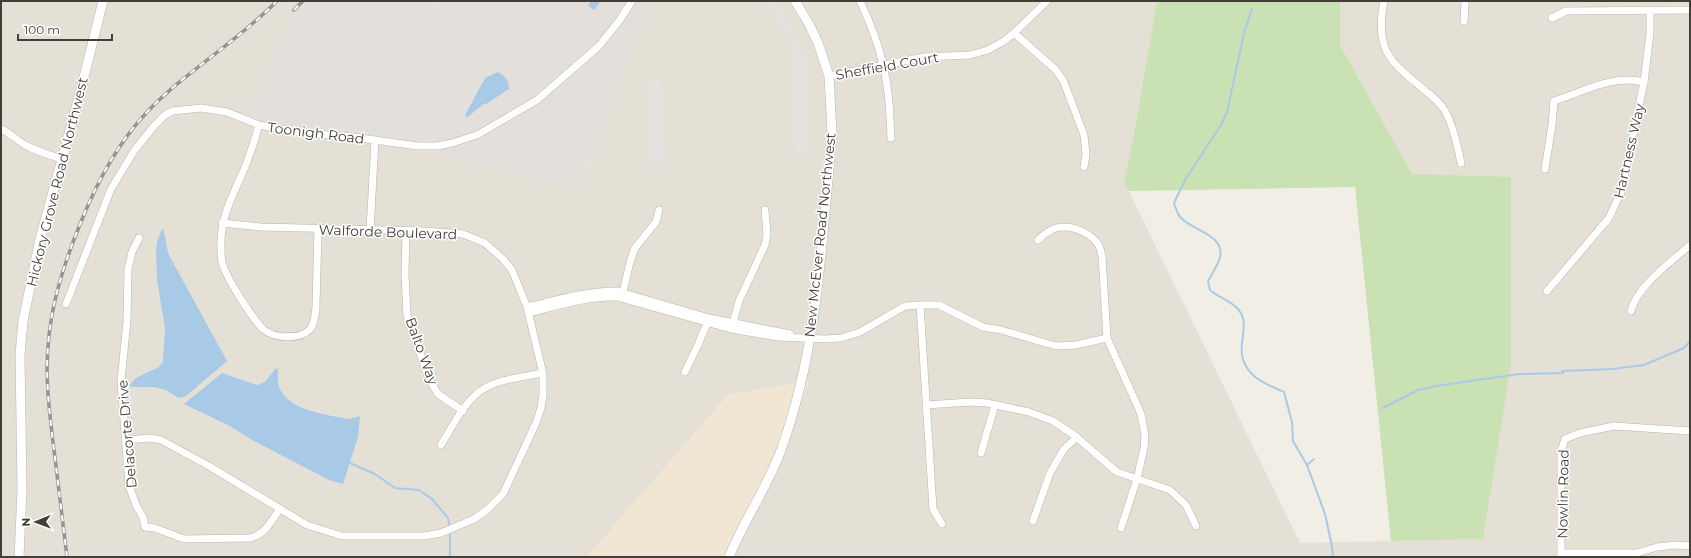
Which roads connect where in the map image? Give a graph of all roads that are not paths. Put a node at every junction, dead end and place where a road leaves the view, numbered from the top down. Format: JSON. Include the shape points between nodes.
{"nodes":[{"id":1,"x":103,"y":1,"type":"edge"},
{"id":2,"x":632,"y":1,"type":"edge"},
{"id":3,"x":795,"y":1,"type":"edge"},
{"id":4,"x":860,"y":1,"type":"edge"},
{"id":5,"x":1047,"y":1,"type":"edge"},
{"id":6,"x":1384,"y":1,"type":"edge"},
{"id":7,"x":1465,"y":1,"type":"edge"},
{"id":8,"x":1650,"y":10,"type":"junction"},
{"id":9,"x":1690,"y":10,"type":"edge"},
{"id":10,"x":1552,"y":18,"type":"dead end"},
{"id":11,"x":1464,"y":21,"type":"dead end"},
{"id":12,"x":1014,"y":33,"type":"junction"},
{"id":13,"x":884,"y":66,"type":"junction"},
{"id":14,"x":829,"y":76,"type":"junction"},
{"id":15,"x":1644,"y":82,"type":"junction"},
{"id":16,"x":259,"y":125,"type":"junction"},
{"id":17,"x":1,"y":129,"type":"edge"},
{"id":18,"x":891,"y":138,"type":"dead end"},
{"id":19,"x":375,"y":140,"type":"junction"},
{"id":20,"x":62,"y":159,"type":"junction"},
{"id":21,"x":1461,"y":163,"type":"dead end"},
{"id":22,"x":1084,"y":166,"type":"dead end"},
{"id":23,"x":1545,"y":169,"type":"dead end"},
{"id":24,"x":659,"y":210,"type":"dead end"},
{"id":25,"x":765,"y":210,"type":"dead end"},
{"id":26,"x":222,"y":224,"type":"junction"},
{"id":27,"x":318,"y":229,"type":"junction"},
{"id":28,"x":370,"y":230,"type":"junction"},
{"id":29,"x":406,"y":231,"type":"junction"},
{"id":30,"x":139,"y":238,"type":"dead end"},
{"id":31,"x":1038,"y":240,"type":"dead end"},
{"id":32,"x":1690,"y":244,"type":"edge"},
{"id":33,"x":1547,"y":291,"type":"dead end"},
{"id":34,"x":622,"y":295,"type":"junction"},
{"id":35,"x":66,"y":304,"type":"dead end"},
{"id":36,"x":920,"y":305,"type":"junction"},
{"id":37,"x":528,"y":310,"type":"junction"},
{"id":38,"x":1631,"y":311,"type":"dead end"},
{"id":39,"x":708,"y":321,"type":"junction"},
{"id":40,"x":732,"y":326,"type":"junction"},
{"id":41,"x":810,"y":338,"type":"junction"},
{"id":42,"x":1107,"y":338,"type":"junction"},
{"id":43,"x":685,"y":372,"type":"dead end"},
{"id":44,"x":542,"y":373,"type":"junction"},
{"id":45,"x":926,"y":405,"type":"junction"},
{"id":46,"x":995,"y":405,"type":"junction"},
{"id":47,"x":463,"y":411,"type":"junction"},
{"id":48,"x":1690,"y":431,"type":"edge"},
{"id":49,"x":1077,"y":437,"type":"junction"},
{"id":50,"x":126,"y":440,"type":"junction"},
{"id":51,"x":441,"y":445,"type":"dead end"},
{"id":52,"x":981,"y":453,"type":"dead end"},
{"id":53,"x":1136,"y":479,"type":"junction"},
{"id":54,"x":280,"y":509,"type":"junction"},
{"id":55,"x":1033,"y":521,"type":"dead end"},
{"id":56,"x":942,"y":524,"type":"dead end"},
{"id":57,"x":1196,"y":526,"type":"dead end"},
{"id":58,"x":1121,"y":528,"type":"dead end"},
{"id":59,"x":1690,"y":546,"type":"edge"},
{"id":60,"x":1561,"y":555,"type":"edge"},
{"id":61,"x":19,"y":557,"type":"edge"},
{"id":62,"x":729,"y":557,"type":"edge"}],
"edges":[{"from":1,"to":20,"type":"street","name":"Hickory Grove Road Northwest"},
{"from":2,"to":19,"type":"street","name":"Toonigh Road","via":[[599,46],[537,100],[477,135],[452,144],[437,146]]},
{"from":3,"to":14,"type":"street","name":"New McEver Road Northwest","via":[[815,37]]},
{"from":4,"to":13,"type":"street","via":[[876,37]]},
{"from":5,"to":12,"type":"street","name":"Sheffield Court"},
{"from":6,"to":21,"type":"street","via":[[1380,27],[1388,56],[1444,108]]},
{"from":7,"to":11,"type":"street"},
{"from":8,"to":9,"type":"street"},
{"from":8,"to":10,"type":"street","via":[[1566,12]]},
{"from":8,"to":15,"type":"street","name":"Hartness Way"},
{"from":12,"to":13,"type":"street","name":"Sheffield Court","via":[[1004,42],[988,50],[970,55],[924,57]]},
{"from":12,"to":22,"type":"street","via":[[1056,70],[1063,80],[1084,135]]},
{"from":13,"to":14,"type":"street","name":"Sheffield Court"},
{"from":13,"to":18,"type":"street"},
{"from":14,"to":41,"type":"street","name":"New McEver Road Northwest","via":[[832,133]]},
{"from":15,"to":23,"type":"street","via":[[1605,82],[1554,101]]},
{"from":15,"to":33,"type":"street","name":"Hartness Way","via":[[1625,178],[1617,204],[1609,218]]},
{"from":16,"to":19,"type":"street","name":"Toonigh Road","via":[[303,133]]},
{"from":16,"to":26,"type":"street"},
{"from":16,"to":35,"type":"street","name":"Toonigh Road","via":[[227,112],[201,108],[173,111],[165,115],[134,151],[111,189]]},
{"from":17,"to":20,"type":"street","via":[[44,154]]},
{"from":19,"to":28,"type":"street"},
{"from":20,"to":61,"type":"street","name":"Hickory Grove Road Northwest","via":[[40,239],[20,348],[22,475]]},
{"from":24,"to":34,"type":"street","via":[[656,222],[635,248]]},
{"from":25,"to":40,"type":"street","via":[[765,245],[739,301]]},
{"from":26,"to":27,"type":"street","name":"Walforde Boulevard"},
{"from":26,"to":27,"type":"street","via":[[222,262],[239,296],[263,329],[269,334],[283,336],[304,334],[315,317]]},
{"from":27,"to":28,"type":"street","name":"Walforde Boulevard"},
{"from":28,"to":29,"type":"street","name":"Walforde Boulevard"},
{"from":29,"to":37,"type":"street","name":"Walforde Boulevard","via":[[463,234],[485,243],[512,270]]},
{"from":29,"to":47,"type":"street","name":"Balto Way","via":[[407,315],[429,379],[438,394]]},
{"from":30,"to":50,"type":"street","name":"Delacorte Drive","via":[[128,269],[127,321],[121,381]]},
{"from":31,"to":42,"type":"street","via":[[1045,233],[1062,227],[1087,234],[1098,244],[1102,256]]},
{"from":32,"to":38,"type":"street","via":[[1649,282],[1633,303]]},
{"from":34,"to":37,"type":"street","via":[[602,291]]},
{"from":34,"to":39,"type":"street"},
{"from":36,"to":41,"type":"street","via":[[906,306],[860,332],[841,338]]},
{"from":36,"to":42,"type":"street","via":[[939,305],[983,327],[1056,346],[1076,345]]},
{"from":36,"to":45,"type":"street"},
{"from":37,"to":44,"type":"street","name":"Walforde Boulevard"},
{"from":39,"to":40,"type":"street"},
{"from":39,"to":43,"type":"street"},
{"from":40,"to":41,"type":"street"},
{"from":41,"to":62,"type":"street","name":"New McEver Road Northwest","via":[[800,389],[781,449],[770,478]]},
{"from":42,"to":53,"type":"street","via":[[1141,414],[1144,448]]},
{"from":44,"to":47,"type":"street","via":[[485,388],[471,399]]},
{"from":44,"to":54,"type":"street","name":"Walforde Boulevard","via":[[541,408],[503,494],[487,510],[474,518],[441,533],[424,536],[342,536],[307,525]]},
{"from":45,"to":46,"type":"street","via":[[970,402]]},
{"from":45,"to":56,"type":"street","via":[[933,509]]},
{"from":46,"to":49,"type":"street","via":[[1029,412],[1052,421]]},
{"from":46,"to":52,"type":"street"},
{"from":47,"to":51,"type":"street"},
{"from":48,"to":60,"type":"street","name":"Nowlin Road","via":[[1614,426],[1565,439],[1562,451]]},
{"from":49,"to":53,"type":"street","via":[[1117,472]]},
{"from":49,"to":55,"type":"street","via":[[1064,449],[1050,473]]},
{"from":50,"to":54,"type":"street","name":"Walforde Boulevard","via":[[161,440]]},
{"from":50,"to":54,"type":"street","name":"Delacorte Drive","via":[[129,486],[143,517],[145,528],[155,528],[184,539],[250,538],[259,536]]},
{"from":53,"to":57,"type":"street","via":[[1170,490],[1186,505]]},
{"from":53,"to":58,"type":"street"},
{"from":59,"to":60,"type":"street","via":[[1657,547],[1638,553]]}]}
